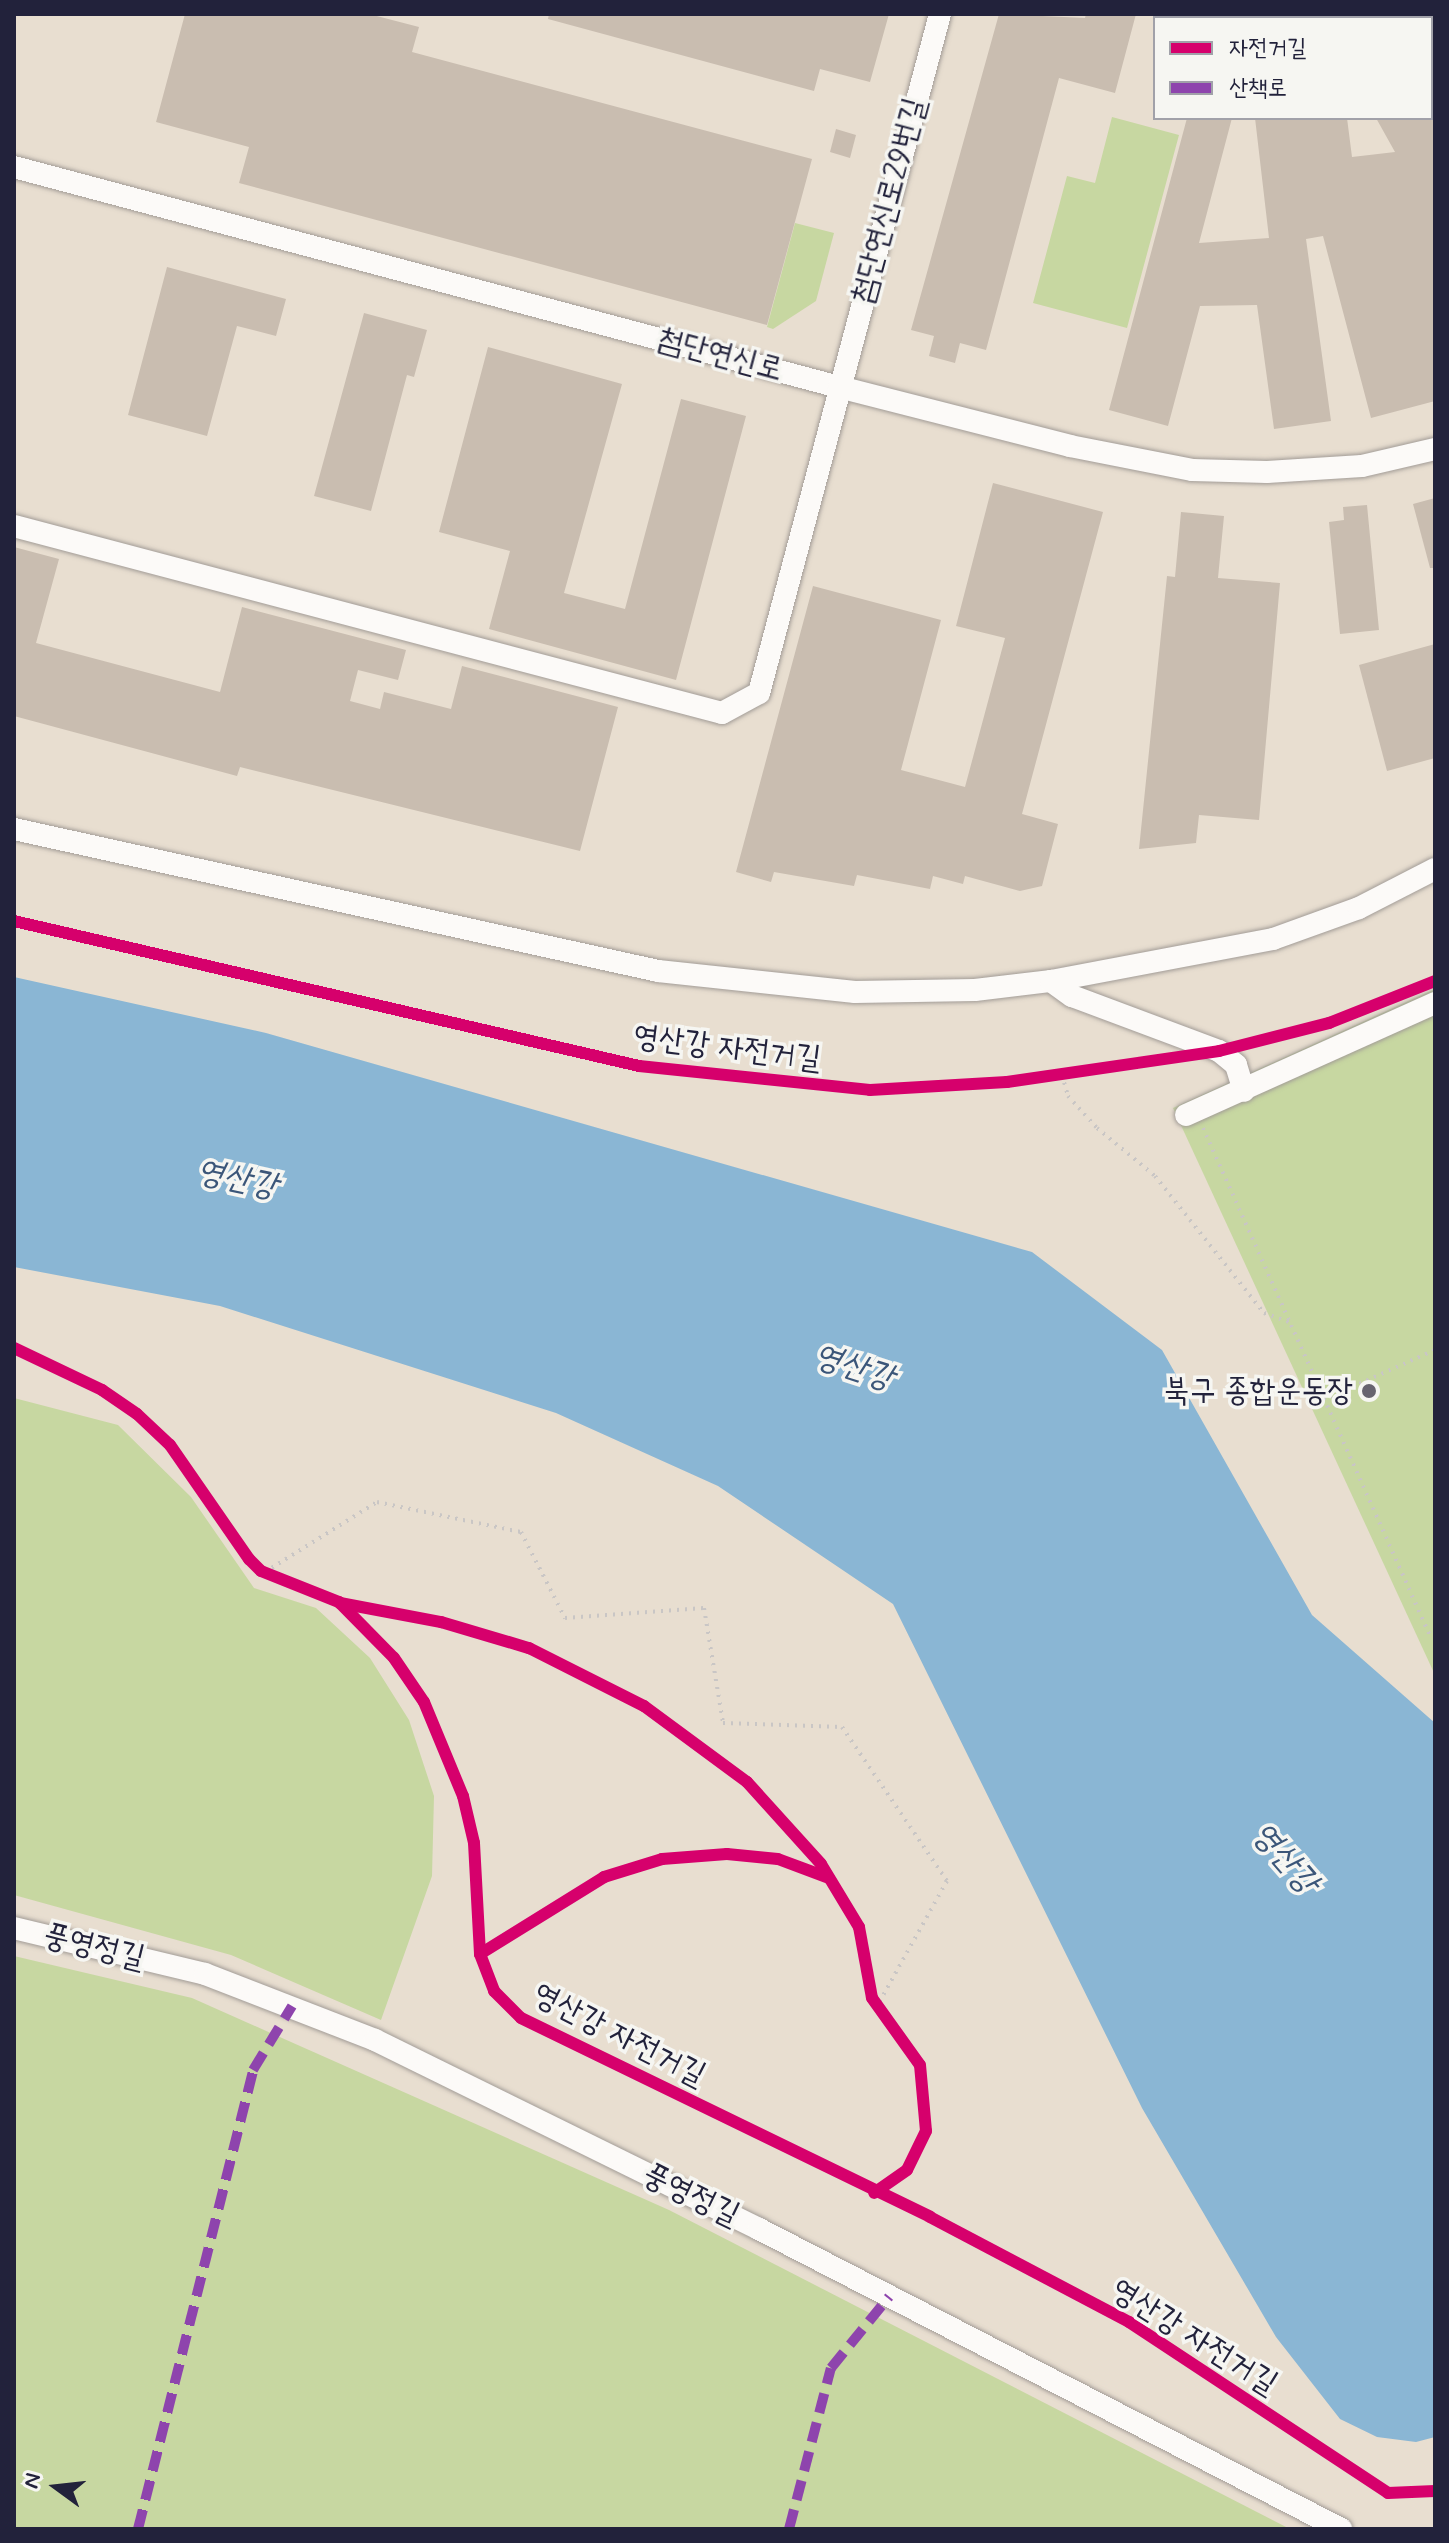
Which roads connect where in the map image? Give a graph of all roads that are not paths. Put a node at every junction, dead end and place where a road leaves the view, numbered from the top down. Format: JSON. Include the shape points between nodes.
{"nodes":[{"id":1,"x":940,"y":14,"type":"edge"},
{"id":2,"x":14,"y":167,"type":"edge"},
{"id":3,"x":839,"y":387,"type":"junction"},
{"id":4,"x":1435,"y":449,"type":"edge"},
{"id":5,"x":14,"y":526,"type":"edge"},
{"id":6,"x":14,"y":829,"type":"edge"},
{"id":7,"x":1435,"y":869,"type":"edge"},
{"id":8,"x":1051,"y":981,"type":"junction"},
{"id":9,"x":1435,"y":1003,"type":"edge"},
{"id":10,"x":1244,"y":1091,"type":"junction"},
{"id":11,"x":1191,"y":1113,"type":"road end"},
{"id":12,"x":14,"y":1928,"type":"edge"},
{"id":13,"x":1341,"y":2529,"type":"edge"}],
"edges":[{"from":1,"to":3,"type":"street","name":"첨단연신로29번길"},
{"from":2,"to":3,"type":"street","name":"첨단연신로"},
{"from":3,"to":4,"type":"street","name":"첨단연신로","via":[[1070,446],[1192,470],[1362,466]]},
{"from":3,"to":5,"type":"street","name":"첨단연신로29번길","via":[[759,693],[722,713]]},
{"from":6,"to":8,"type":"street","via":[[658,971],[855,992],[975,990]]},
{"from":7,"to":8,"type":"street","via":[[1359,908],[1273,939]]},
{"from":8,"to":10,"type":"street","via":[[1072,996],[1219,1051],[1236,1065]]},
{"from":9,"to":10,"type":"street"},
{"from":10,"to":11,"type":"street"},
{"from":12,"to":13,"type":"street","name":"풍영정길","via":[[205,1974],[375,2040],[759,2229]]}]}
